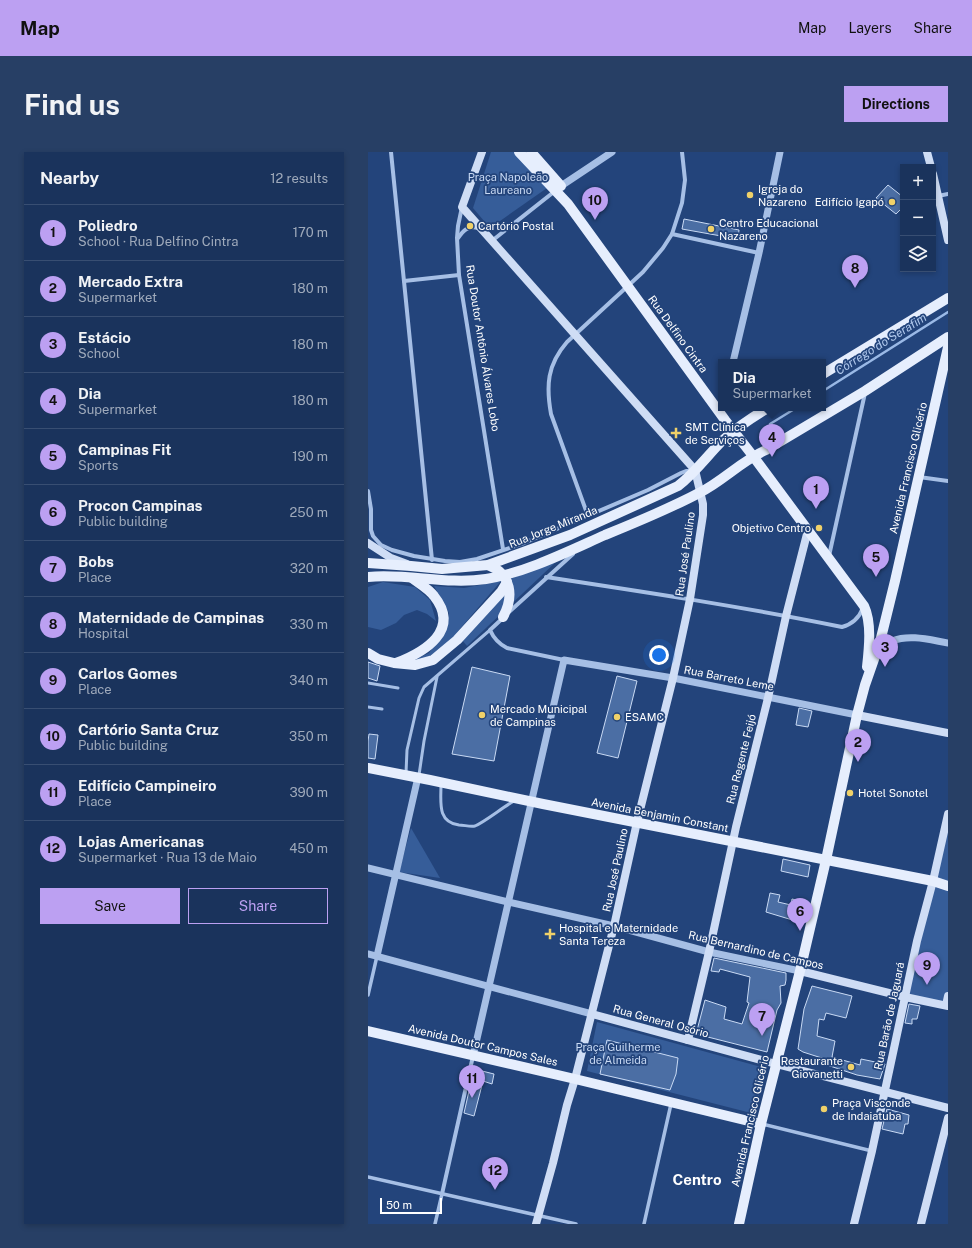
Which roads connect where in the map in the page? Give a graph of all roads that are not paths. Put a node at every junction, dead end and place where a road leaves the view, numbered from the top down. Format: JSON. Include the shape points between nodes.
{"nodes":[{"id":1,"x":391,"y":152,"type":"edge"},
{"id":2,"x":482,"y":152,"type":"edge"},
{"id":3,"x":519,"y":152,"type":"edge"},
{"id":4,"x":531,"y":152,"type":"edge"},
{"id":5,"x":612,"y":152,"type":"edge"},
{"id":6,"x":682,"y":152,"type":"edge"},
{"id":7,"x":780,"y":152,"type":"edge"},
{"id":8,"x":927,"y":152,"type":"edge"},
{"id":9,"x":930,"y":164,"type":"edge"},
{"id":10,"x":559,"y":188,"type":"junction"},
{"id":11,"x":948,"y":194,"type":"edge"},
{"id":12,"x":936,"y":196,"type":"edge"},
{"id":13,"x":462,"y":207,"type":"junction"},
{"id":14,"x":483,"y":230,"type":"junction"},
{"id":15,"x":672,"y":234,"type":"junction"},
{"id":16,"x":457,"y":238,"type":"junction"},
{"id":17,"x":493,"y":240,"type":"junction"},
{"id":18,"x":948,"y":240,"type":"edge"},
{"id":19,"x":759,"y":253,"type":"junction"},
{"id":20,"x":459,"y":275,"type":"junction"},
{"id":21,"x":404,"y":281,"type":"junction"},
{"id":22,"x":628,"y":285,"type":"junction"},
{"id":23,"x":948,"y":298,"type":"edge"},
{"id":24,"x":575,"y":334,"type":"junction"},
{"id":25,"x":948,"y":337,"type":"edge"},
{"id":26,"x":948,"y":347,"type":"edge"},
{"id":27,"x":734,"y":359,"type":"edge"},
{"id":28,"x":826,"y":372,"type":"edge"},
{"id":29,"x":866,"y":391,"type":"junction"},
{"id":30,"x":718,"y":407,"type":"edge"},
{"id":31,"x":721,"y":411,"type":"edge"},
{"id":32,"x":763,"y":411,"type":"edge"},
{"id":33,"x":733,"y":431,"type":"junction"},
{"id":34,"x":754,"y":456,"type":"junction"},
{"id":35,"x":694,"y":471,"type":"junction"},
{"id":36,"x":919,"y":477,"type":"junction"},
{"id":37,"x":948,"y":481,"type":"edge"},
{"id":38,"x":368,"y":491,"type":"edge"},
{"id":39,"x":701,"y":493,"type":"junction"},
{"id":40,"x":588,"y":516,"type":"junction"},
{"id":41,"x":808,"y":530,"type":"junction"},
{"id":42,"x":368,"y":543,"type":"edge"},
{"id":43,"x":582,"y":546,"type":"junction"},
{"id":44,"x":503,"y":550,"type":"junction"},
{"id":45,"x":829,"y":559,"type":"junction"},
{"id":46,"x":432,"y":560,"type":"junction"},
{"id":47,"x":368,"y":563,"type":"edge"},
{"id":48,"x":488,"y":565,"type":"junction"},
{"id":49,"x":411,"y":566,"type":"junction"},
{"id":50,"x":368,"y":577,"type":"edge"},
{"id":51,"x":546,"y":577,"type":"junction"},
{"id":52,"x":412,"y":578,"type":"junction"},
{"id":53,"x":505,"y":579,"type":"junction"},
{"id":54,"x":690,"y":599,"type":"junction"},
{"id":55,"x":864,"y":606,"type":"junction"},
{"id":56,"x":786,"y":616,"type":"junction"},
{"id":57,"x":503,"y":617,"type":"junction"},
{"id":58,"x":490,"y":630,"type":"junction"},
{"id":59,"x":948,"y":643,"type":"edge"},
{"id":60,"x":877,"y":652,"type":"junction"},
{"id":61,"x":368,"y":653,"type":"edge"},
{"id":62,"x":564,"y":660,"type":"junction"},
{"id":63,"x":394,"y":663,"type":"junction"},
{"id":64,"x":437,"y":676,"type":"junction"},
{"id":65,"x":673,"y":678,"type":"junction"},
{"id":66,"x":368,"y":683,"type":"edge"},
{"id":67,"x":865,"y":685,"type":"junction"},
{"id":68,"x":398,"y":688,"type":"dead end"},
{"id":69,"x":768,"y":698,"type":"junction"},
{"id":70,"x":368,"y":707,"type":"edge"},
{"id":71,"x":382,"y":709,"type":"dead end"},
{"id":72,"x":857,"y":715,"type":"junction"},
{"id":73,"x":948,"y":733,"type":"edge"},
{"id":74,"x":368,"y":768,"type":"edge"},
{"id":75,"x":406,"y":775,"type":"junction"},
{"id":76,"x":418,"y":777,"type":"junction"},
{"id":77,"x":442,"y":782,"type":"junction"},
{"id":78,"x":518,"y":799,"type":"junction"},
{"id":79,"x":531,"y":801,"type":"junction"},
{"id":80,"x":948,"y":814,"type":"edge"},
{"id":81,"x":637,"y":822,"type":"junction"},
{"id":82,"x":733,"y":841,"type":"junction"},
{"id":83,"x":826,"y":860,"type":"junction"},
{"id":84,"x":368,"y":868,"type":"edge"},
{"id":85,"x":395,"y":874,"type":"junction"},
{"id":86,"x":933,"y":881,"type":"junction"},
{"id":87,"x":948,"y":886,"type":"edge"},
{"id":88,"x":508,"y":902,"type":"junction"},
{"id":89,"x":614,"y":926,"type":"junction"},
{"id":90,"x":709,"y":952,"type":"junction"},
{"id":91,"x":368,"y":954,"type":"edge"},
{"id":92,"x":377,"y":956,"type":"junction"},
{"id":93,"x":800,"y":971,"type":"junction"},
{"id":94,"x":489,"y":986,"type":"junction"},
{"id":95,"x":368,"y":995,"type":"edge"},
{"id":96,"x":948,"y":996,"type":"edge"},
{"id":97,"x":905,"y":997,"type":"junction"},
{"id":98,"x":947,"y":1006,"type":"edge"},
{"id":99,"x":592,"y":1014,"type":"junction"},
{"id":100,"x":368,"y":1031,"type":"edge"},
{"id":101,"x":688,"y":1040,"type":"junction"},
{"id":102,"x":473,"y":1056,"type":"junction"},
{"id":103,"x":776,"y":1064,"type":"junction"},
{"id":104,"x":575,"y":1079,"type":"junction"},
{"id":105,"x":884,"y":1092,"type":"junction"},
{"id":106,"x":672,"y":1103,"type":"junction"},
{"id":107,"x":948,"y":1108,"type":"edge"},
{"id":108,"x":948,"y":1118,"type":"edge"},
{"id":109,"x":761,"y":1124,"type":"junction"},
{"id":110,"x":872,"y":1151,"type":"junction"},
{"id":111,"x":368,"y":1177,"type":"edge"},
{"id":112,"x":442,"y":1194,"type":"junction"},
{"id":113,"x":538,"y":1216,"type":"junction"},
{"id":114,"x":435,"y":1224,"type":"edge"},
{"id":115,"x":536,"y":1224,"type":"edge"},
{"id":116,"x":576,"y":1224,"type":"edge"},
{"id":117,"x":644,"y":1224,"type":"edge"},
{"id":118,"x":739,"y":1224,"type":"edge"},
{"id":119,"x":854,"y":1224,"type":"edge"},
{"id":120,"x":921,"y":1224,"type":"edge"}],
"edges":[{"from":1,"to":21,"type":"street"},
{"from":2,"to":13,"type":"main road","name":"Rua Doutor Antônio Álvares Lobo"},
{"from":3,"to":10,"type":"main road","name":"Rua Delfino Cintra"},
{"from":4,"to":10,"type":"main road"},
{"from":5,"to":10,"type":"street"},
{"from":6,"to":15,"type":"street","via":[[685,180],[682,203]]},
{"from":7,"to":19,"type":"street"},
{"from":8,"to":9,"type":"main road"},
{"from":10,"to":17,"type":"street"},
{"from":10,"to":22,"type":"main road","name":"Rua Delfino Cintra"},
{"from":11,"to":12,"type":"street"},
{"from":12,"to":18,"type":"main road"},
{"from":13,"to":14,"type":"main road"},
{"from":13,"to":16,"type":"street","name":"Rua Doutor Antônio Álvares Lobo"},
{"from":14,"to":16,"type":"street","via":[[472,227]]},
{"from":14,"to":17,"type":"main road"},
{"from":15,"to":19,"type":"street"},
{"from":15,"to":22,"type":"street","via":[[643,272]]},
{"from":16,"to":20,"type":"street","name":"Rua Doutor Antônio Álvares Lobo"},
{"from":17,"to":24,"type":"main road"},
{"from":19,"to":27,"type":"street"},
{"from":20,"to":21,"type":"street"},
{"from":20,"to":44,"type":"street","name":"Rua Doutor Antônio Álvares Lobo"},
{"from":21,"to":46,"type":"street"},
{"from":22,"to":24,"type":"street"},
{"from":22,"to":30,"type":"main road","name":"Rua Delfino Cintra"},
{"from":23,"to":28,"type":"main road"},
{"from":24,"to":35,"type":"main road"},
{"from":24,"to":40,"type":"street","via":[[560,350],[552,366],[548,397],[551,414]]},
{"from":25,"to":29,"type":"main road"},
{"from":26,"to":36,"type":"main road","name":"Avenida Francisco Glicério"},
{"from":29,"to":34,"type":"main road"},
{"from":29,"to":45,"type":"street"},
{"from":31,"to":33,"type":"main road","name":"Rua Delfino Cintra"},
{"from":32,"to":33,"type":"main road"},
{"from":33,"to":34,"type":"main road","name":"Rua Delfino Cintra"},
{"from":33,"to":35,"type":"main road"},
{"from":34,"to":39,"type":"main road"},
{"from":34,"to":41,"type":"main road","name":"Rua Delfino Cintra"},
{"from":35,"to":39,"type":"main road","name":"Rua José Paulino"},
{"from":35,"to":40,"type":"street","name":"Rua Jorge Miranda","via":[[681,473]]},
{"from":35,"to":48,"type":"main road","name":"Rua Jorge Miranda","via":[[678,486],[570,535]]},
{"from":36,"to":37,"type":"street"},
{"from":36,"to":60,"type":"main road","name":"Avenida Francisco Glicério"},
{"from":38,"to":46,"type":"street","name":"Rua Jorge Miranda","via":[[371,530],[376,541],[392,550]]},
{"from":39,"to":43,"type":"main road"},
{"from":39,"to":54,"type":"main road","name":"Rua José Paulino","via":[[703,515]]},
{"from":40,"to":44,"type":"street","name":"Rua Jorge Miranda"},
{"from":41,"to":45,"type":"main road","name":"Rua Delfino Cintra"},
{"from":41,"to":56,"type":"main road","name":"Rua Regente Feijó"},
{"from":42,"to":49,"type":"main road","via":[[391,558]]},
{"from":43,"to":51,"type":"street"},
{"from":43,"to":53,"type":"main road"},
{"from":44,"to":46,"type":"street","name":"Rua Jorge Miranda","via":[[460,562]]},
{"from":45,"to":55,"type":"main road","name":"Rua Delfino Cintra"},
{"from":47,"to":49,"type":"main road","name":"Rua Jorge Miranda"},
{"from":48,"to":49,"type":"main road","name":"Rua Jorge Miranda","via":[[442,569]]},
{"from":48,"to":53,"type":"main road","via":[[499,571]]},
{"from":50,"to":52,"type":"main road"},
{"from":51,"to":54,"type":"street"},
{"from":51,"to":57,"type":"street"},
{"from":52,"to":53,"type":"main road","via":[[447,581]]},
{"from":52,"to":63,"type":"main road","via":[[434,596],[443,614],[443,624],[439,634],[425,648]]},
{"from":53,"to":57,"type":"main road","via":[[510,591],[510,600]]},
{"from":53,"to":63,"type":"main road","via":[[501,592],[441,654],[433,660],[415,665]]},
{"from":54,"to":56,"type":"street"},
{"from":54,"to":65,"type":"main road","name":"Rua José Paulino"},
{"from":55,"to":56,"type":"street","via":[[858,618],[842,627]]},
{"from":55,"to":67,"type":"main road","name":"Rua Delfino Cintra","via":[[870,639]]},
{"from":56,"to":69,"type":"main road","name":"Rua Regente Feijó"},
{"from":57,"to":58,"type":"street"},
{"from":58,"to":62,"type":"street","name":"Rua Barreto Leme","via":[[495,640],[507,648]]},
{"from":58,"to":64,"type":"lane"},
{"from":59,"to":60,"type":"street","via":[[909,637],[891,642]]},
{"from":60,"to":67,"type":"main road","name":"Avenida Francisco Glicério"},
{"from":61,"to":63,"type":"main road","via":[[378,659]]},
{"from":62,"to":65,"type":"street","name":"Rua Barreto Leme"},
{"from":62,"to":79,"type":"street"},
{"from":64,"to":75,"type":"lane","via":[[424,687],[419,698],[407,750]]},
{"from":64,"to":76,"type":"lane"},
{"from":65,"to":69,"type":"street","name":"Rua Barreto Leme"},
{"from":65,"to":81,"type":"main road","name":"Rua José Paulino"},
{"from":66,"to":68,"type":"lane"},
{"from":67,"to":72,"type":"main road","name":"Avenida Francisco Glicério"},
{"from":69,"to":72,"type":"street","name":"Rua Barreto Leme"},
{"from":69,"to":82,"type":"main road","name":"Rua Regente Feijó"},
{"from":70,"to":71,"type":"lane"},
{"from":72,"to":73,"type":"main road","name":"Rua Barreto Leme"},
{"from":72,"to":83,"type":"main road","name":"Avenida Francisco Glicério"},
{"from":74,"to":75,"type":"main road","name":"Avenida Benjamin Constant"},
{"from":75,"to":76,"type":"main road","name":"Avenida Benjamin Constant"},
{"from":76,"to":77,"type":"main road","name":"Avenida Benjamin Constant"},
{"from":76,"to":85,"type":"street"},
{"from":77,"to":78,"type":"main road","name":"Avenida Benjamin Constant"},
{"from":77,"to":78,"type":"lane","via":[[443,815],[454,824],[474,826]]},
{"from":78,"to":79,"type":"main road","name":"Avenida Benjamin Constant"},
{"from":79,"to":81,"type":"main road","name":"Avenida Benjamin Constant"},
{"from":79,"to":88,"type":"street"},
{"from":80,"to":86,"type":"main road","name":"Rua Barão de Jaguará"},
{"from":81,"to":82,"type":"main road","name":"Avenida Benjamin Constant"},
{"from":81,"to":89,"type":"main road","name":"Rua José Paulino"},
{"from":82,"to":83,"type":"main road","name":"Avenida Benjamin Constant"},
{"from":82,"to":90,"type":"main road","name":"Rua Regente Feijó"},
{"from":83,"to":86,"type":"main road","name":"Avenida Benjamin Constant"},
{"from":83,"to":93,"type":"main road","name":"Avenida Francisco Glicério"},
{"from":84,"to":85,"type":"street","name":"Rua Bernardino de Campos"},
{"from":85,"to":88,"type":"street","name":"Rua Bernardino de Campos"},
{"from":85,"to":92,"type":"street"},
{"from":86,"to":87,"type":"main road","name":"Avenida Benjamin Constant"},
{"from":86,"to":97,"type":"main road","name":"Rua Barão de Jaguará"},
{"from":88,"to":89,"type":"street","name":"Rua Bernardino de Campos"},
{"from":88,"to":94,"type":"street"},
{"from":89,"to":90,"type":"street","name":"Rua Bernardino de Campos"},
{"from":89,"to":99,"type":"main road","name":"Rua José Paulino"},
{"from":90,"to":93,"type":"street","name":"Rua Bernardino de Campos"},
{"from":90,"to":101,"type":"main road","name":"Rua Regente Feijó"},
{"from":91,"to":92,"type":"street","name":"Rua General Osório"},
{"from":92,"to":94,"type":"street","name":"Rua General Osório"},
{"from":92,"to":95,"type":"street"},
{"from":93,"to":97,"type":"main road","name":"Rua Bernardino de Campos"},
{"from":93,"to":103,"type":"main road","name":"Avenida Francisco Glicério"},
{"from":94,"to":99,"type":"street","name":"Rua General Osório"},
{"from":94,"to":102,"type":"street"},
{"from":96,"to":98,"type":"main road"},
{"from":97,"to":98,"type":"main road","name":"Rua Bernardino de Campos"},
{"from":97,"to":105,"type":"main road","name":"Rua Barão de Jaguará"},
{"from":99,"to":101,"type":"main road","name":"Rua General Osório"},
{"from":99,"to":104,"type":"main road","name":"Rua José Paulino"},
{"from":100,"to":102,"type":"main road","name":"Avenida Doutor Campos Sales"},
{"from":101,"to":103,"type":"main road","name":"Rua General Osório"},
{"from":102,"to":104,"type":"main road","name":"Avenida Doutor Campos Sales"},
{"from":102,"to":112,"type":"street"},
{"from":103,"to":105,"type":"main road","name":"Rua General Osório"},
{"from":103,"to":109,"type":"main road","name":"Avenida Francisco Glicério"},
{"from":104,"to":106,"type":"main road","name":"Avenida Doutor Campos Sales"},
{"from":104,"to":113,"type":"main road","name":"Rua José Paulino"},
{"from":105,"to":107,"type":"main road","name":"Rua General Osório"},
{"from":105,"to":110,"type":"main road","name":"Rua Barão de Jaguará"},
{"from":106,"to":109,"type":"main road","name":"Avenida Doutor Campos Sales"},
{"from":106,"to":117,"type":"street"},
{"from":108,"to":120,"type":"main road"},
{"from":109,"to":110,"type":"street","name":"Avenida Doutor Campos Sales"},
{"from":109,"to":118,"type":"main road","name":"Avenida Francisco Glicério"},
{"from":110,"to":119,"type":"main road","name":"Rua Barão de Jaguará"},
{"from":111,"to":112,"type":"street"},
{"from":112,"to":113,"type":"street"},
{"from":112,"to":114,"type":"street"},
{"from":113,"to":115,"type":"main road","name":"Rua José Paulino"},
{"from":113,"to":116,"type":"street"}]}
